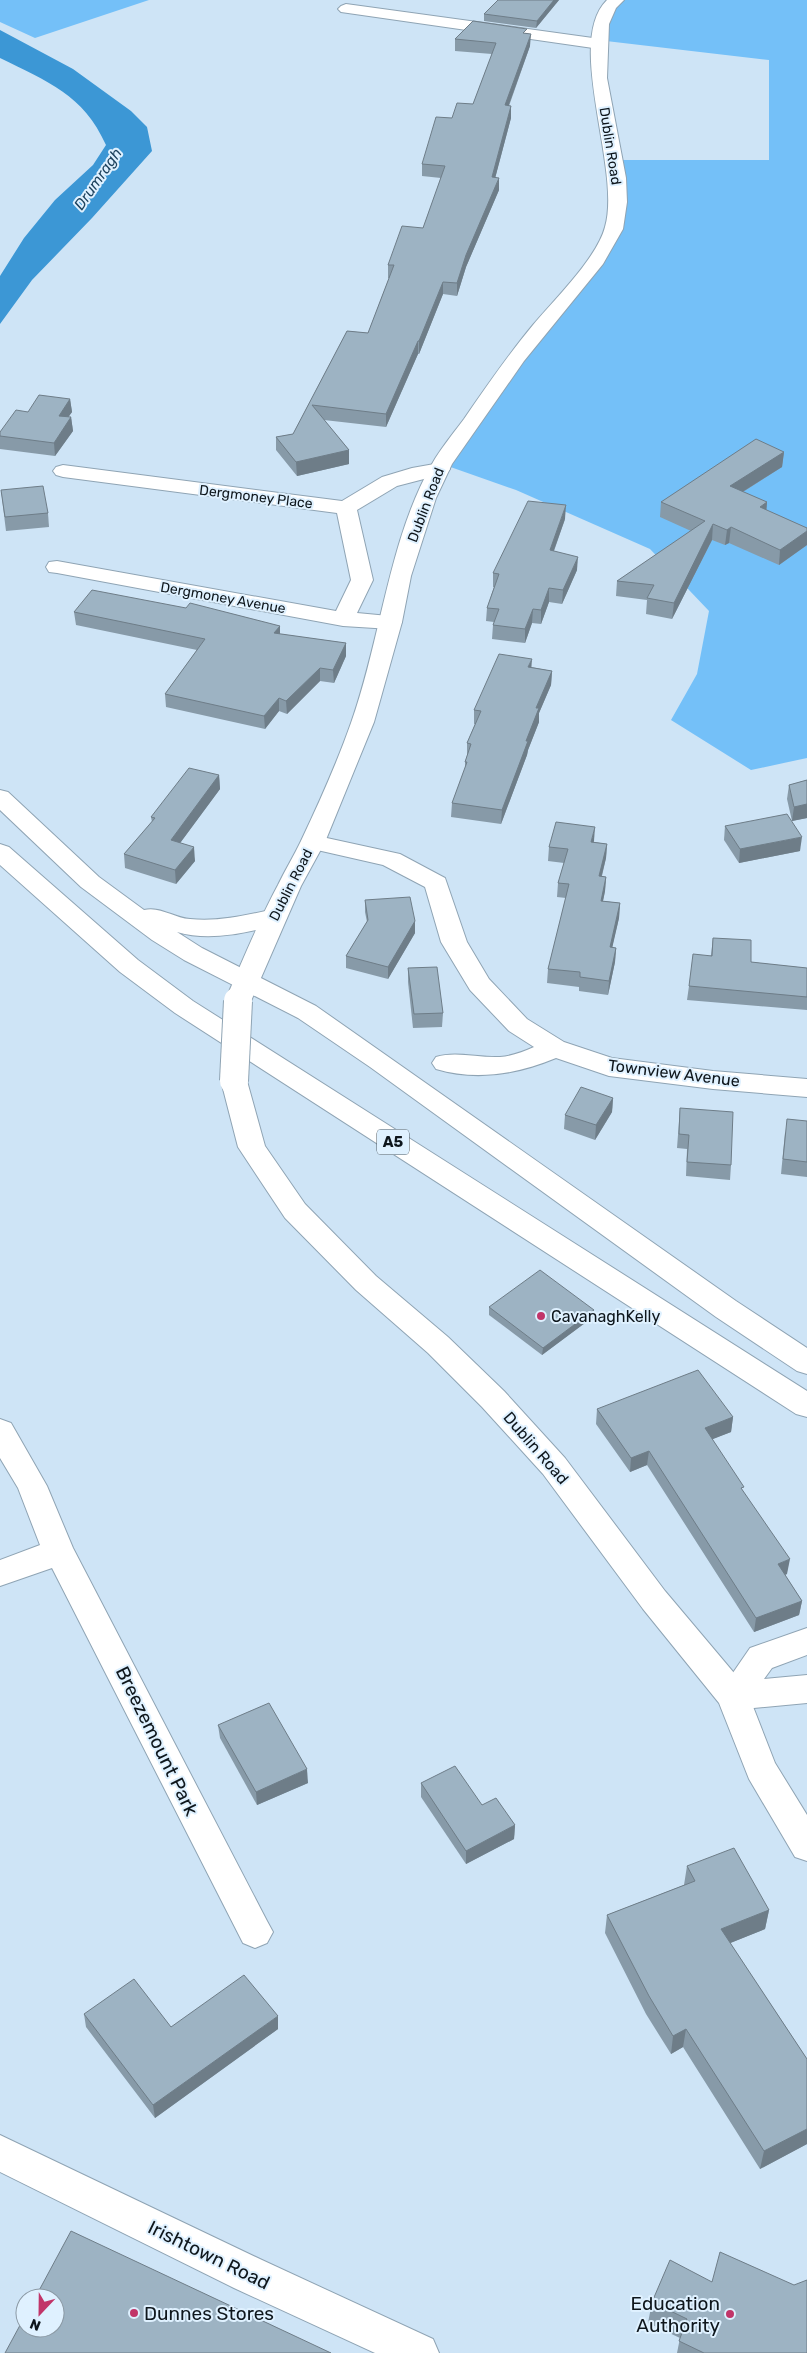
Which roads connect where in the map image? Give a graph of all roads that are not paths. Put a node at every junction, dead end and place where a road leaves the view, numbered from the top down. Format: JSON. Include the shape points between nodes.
{"nodes":[{"id":1,"x":616,"y":0,"type":"edge"},
{"id":2,"x":346,"y":9,"type":"dead end"},
{"id":3,"x":600,"y":44,"type":"junction"},
{"id":4,"x":440,"y":469,"type":"junction"},
{"id":5,"x":63,"y":471,"type":"dead end"},
{"id":6,"x":346,"y":508,"type":"junction"},
{"id":7,"x":57,"y":567,"type":"dead end"},
{"id":8,"x":343,"y":619,"type":"junction"},
{"id":9,"x":390,"y":622,"type":"junction"},
{"id":10,"x":0,"y":797,"type":"edge"},
{"id":11,"x":313,"y":842,"type":"junction"},
{"id":12,"x":0,"y":852,"type":"edge"},
{"id":13,"x":124,"y":907,"type":"junction"},
{"id":14,"x":275,"y":917,"type":"junction"},
{"id":15,"x":242,"y":991,"type":"junction"},
{"id":16,"x":555,"y":1048,"type":"junction"},
{"id":17,"x":445,"y":1063,"type":"dead end"},
{"id":18,"x":807,"y":1088,"type":"edge"},
{"id":19,"x":807,"y":1363,"type":"edge"},
{"id":20,"x":807,"y":1406,"type":"edge"},
{"id":21,"x":0,"y":1431,"type":"edge"},
{"id":22,"x":58,"y":1550,"type":"junction"},
{"id":23,"x":0,"y":1573,"type":"edge"},
{"id":24,"x":807,"y":1641,"type":"edge"},
{"id":25,"x":807,"y":1689,"type":"edge"},
{"id":26,"x":733,"y":1696,"type":"junction"},
{"id":27,"x":807,"y":1846,"type":"edge"},
{"id":28,"x":254,"y":1932,"type":"dead end"},
{"id":29,"x":0,"y":2152,"type":"edge"},
{"id":30,"x":419,"y":2353,"type":"edge"}],
"edges":[{"from":1,"to":3,"type":"main road","name":"Dublin Road","via":[[609,6],[601,24]]},
{"from":2,"to":3,"type":"main road"},
{"from":3,"to":4,"type":"main road","name":"Dublin Road","via":[[599,78],[617,178],[614,229],[597,260],[500,379]]},
{"from":4,"to":6,"type":"main road","via":[[387,480]]},
{"from":4,"to":9,"type":"main road","name":"Dublin Road","via":[[426,498],[400,576]]},
{"from":5,"to":6,"type":"main road","name":"Dergmoney Place"},
{"from":6,"to":8,"type":"main road","via":[[362,580]]},
{"from":7,"to":8,"type":"main road","name":"Dergmoney Avenue"},
{"from":8,"to":9,"type":"main road","name":"Dergmoney Avenue"},
{"from":9,"to":11,"type":"main road","name":"Dublin Road","via":[[363,722]]},
{"from":10,"to":13,"type":"main road","via":[[90,882]]},
{"from":11,"to":14,"type":"main road","name":"Dublin Road"},
{"from":11,"to":16,"type":"main road","name":"Townview Avenue","via":[[391,859],[436,883],[454,942],[479,984],[518,1025]]},
{"from":12,"to":20,"type":"main road","number":"A5","via":[[129,966],[184,1007]]},
{"from":13,"to":14,"type":"main road","via":[[186,927],[220,928]]},
{"from":13,"to":15,"type":"main road"},
{"from":14,"to":15,"type":"main road","name":"Dublin Road"},
{"from":15,"to":19,"type":"main road","via":[[307,1012]]},
{"from":15,"to":26,"type":"main road","name":"Dublin Road","bridge":true,"via":[[234,1081],[252,1147],[295,1211],[366,1283],[438,1345],[547,1458],[654,1600]]},
{"from":16,"to":17,"type":"main road","via":[[523,1062],[499,1066]]},
{"from":16,"to":18,"type":"main road","name":"Townview Avenue","via":[[609,1067]]},
{"from":21,"to":22,"type":"main road","name":"Breezemount Park","via":[[32,1486]]},
{"from":22,"to":23,"type":"main road"},
{"from":22,"to":28,"type":"main road","name":"Breezemount Park"},
{"from":24,"to":26,"type":"main road","via":[[761,1658]]},
{"from":25,"to":26,"type":"main road"},
{"from":26,"to":27,"type":"main road","name":"Dublin Road","via":[[762,1769]]},
{"from":29,"to":30,"type":"main road","name":"Irishtown Road","via":[[248,2274]]}]}
